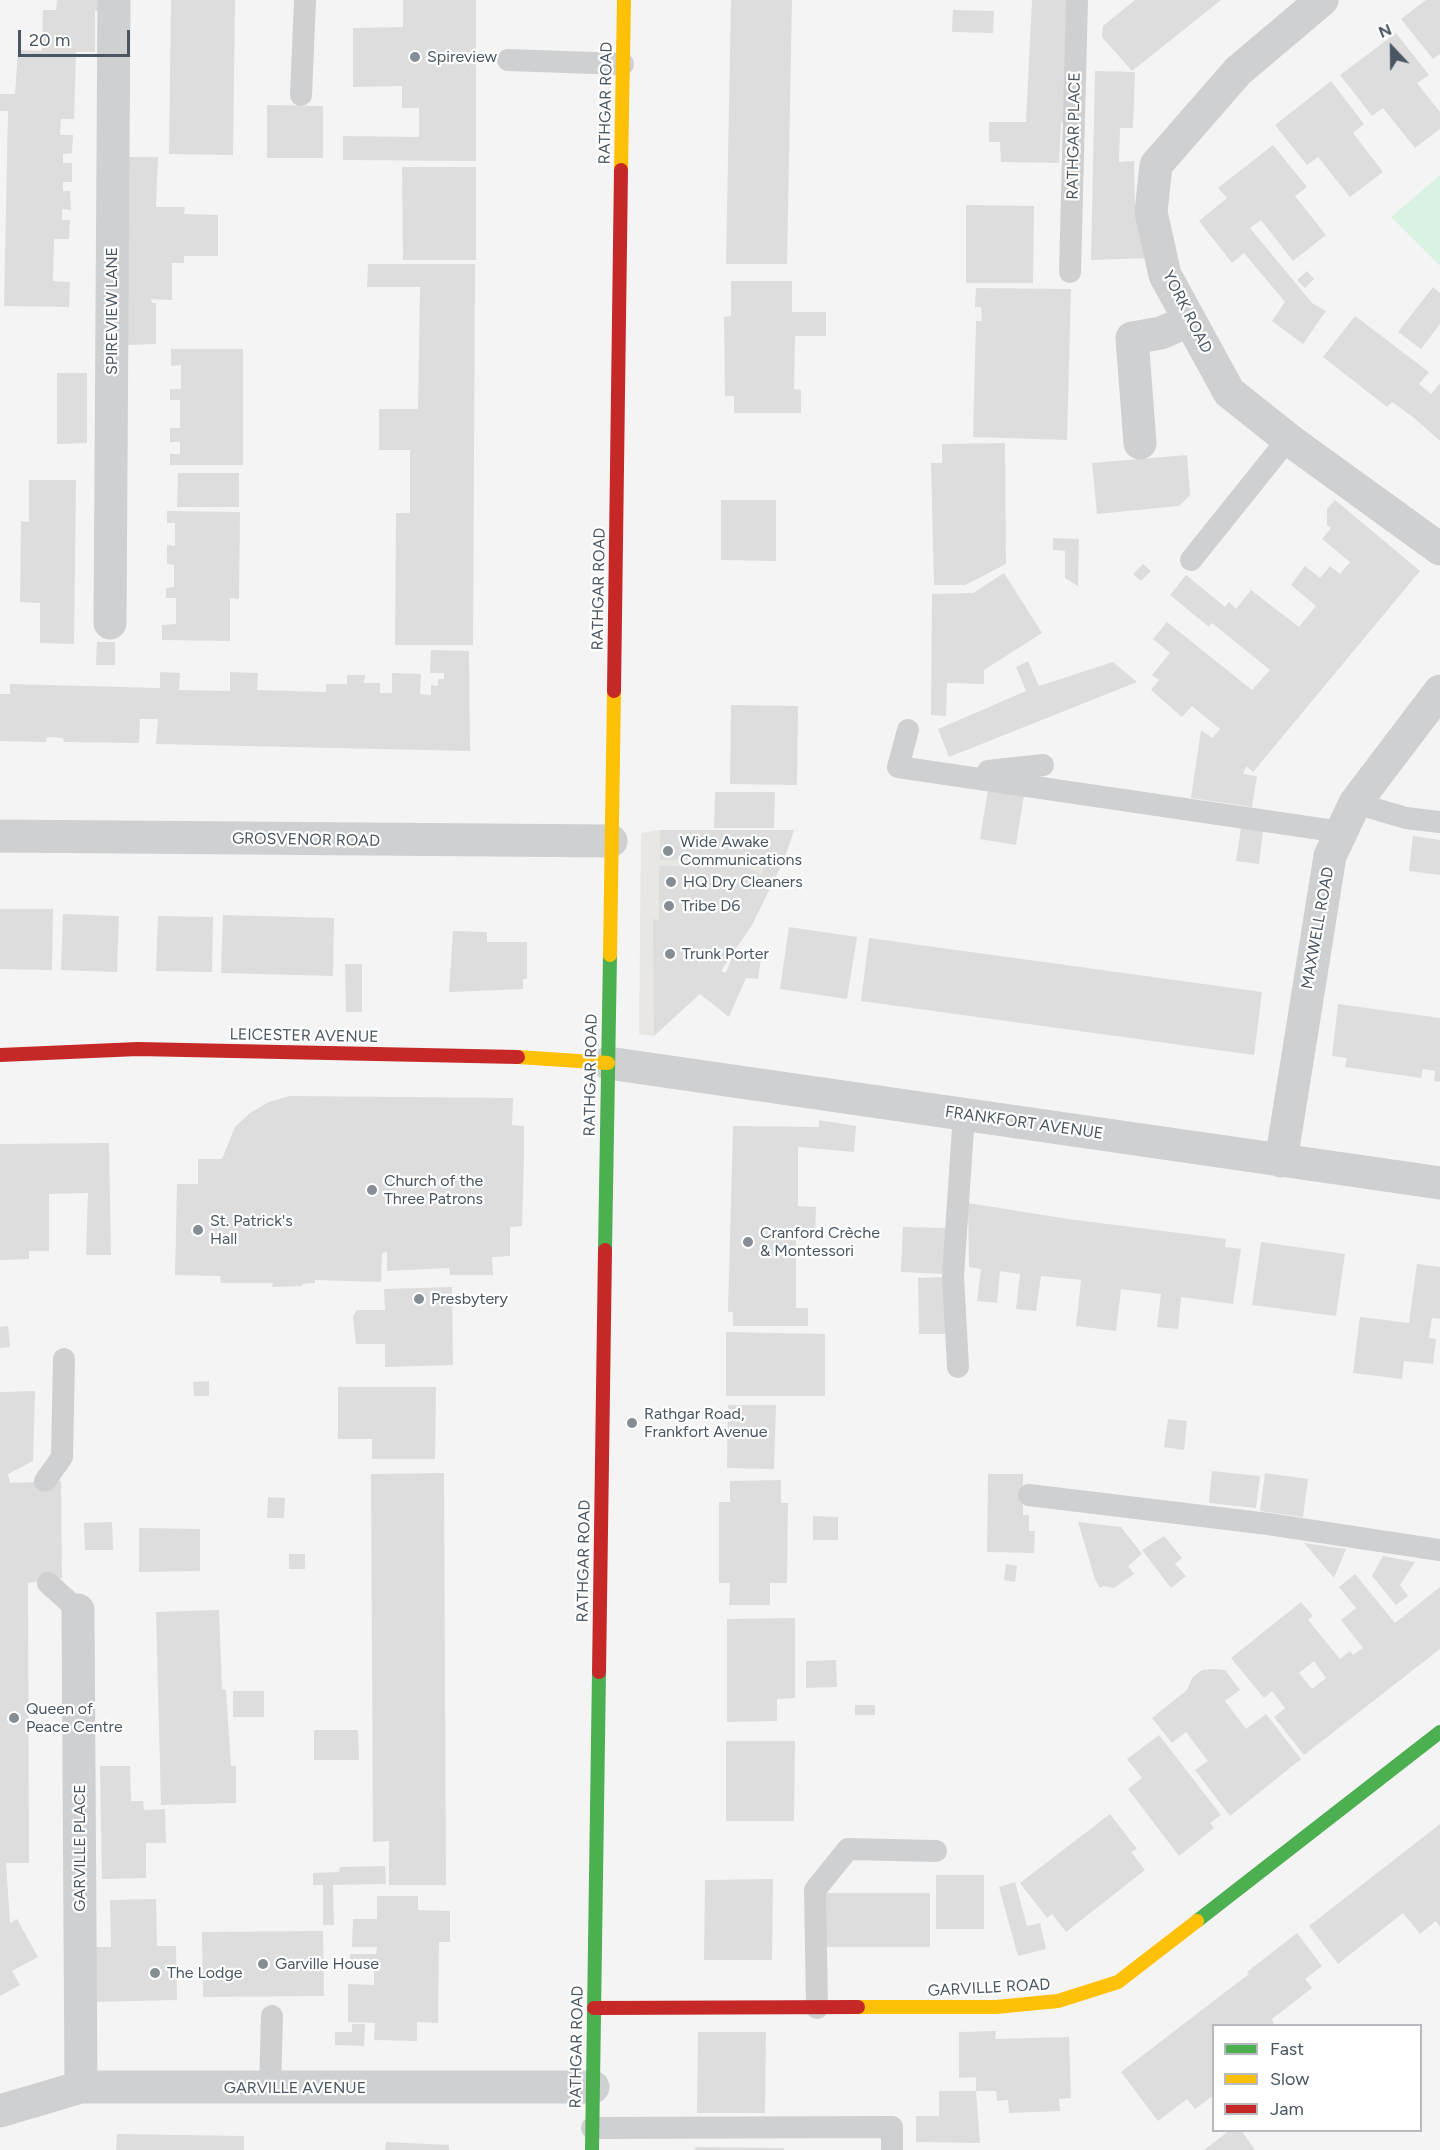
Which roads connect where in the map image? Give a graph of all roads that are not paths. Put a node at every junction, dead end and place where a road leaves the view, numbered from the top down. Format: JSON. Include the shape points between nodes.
{"nodes":[{"id":1,"x":114,"y":0,"type":"edge"},
{"id":2,"x":305,"y":0,"type":"edge"},
{"id":3,"x":624,"y":0,"type":"edge"},
{"id":4,"x":1077,"y":0,"type":"edge"},
{"id":5,"x":1322,"y":0,"type":"edge"},
{"id":6,"x":508,"y":60,"type":"dead end"},
{"id":7,"x":623,"y":64,"type":"junction"},
{"id":8,"x":302,"y":95,"type":"dead end"},
{"id":9,"x":1070,"y":272,"type":"dead end"},
{"id":10,"x":1188,"y":321,"type":"junction"},
{"id":11,"x":1287,"y":439,"type":"junction"},
{"id":12,"x":1140,"y":443,"type":"dead end"},
{"id":13,"x":1440,"y":549,"type":"edge"},
{"id":14,"x":1191,"y":560,"type":"dead end"},
{"id":15,"x":110,"y":623,"type":"dead end"},
{"id":16,"x":1440,"y":691,"type":"edge"},
{"id":17,"x":908,"y":730,"type":"dead end"},
{"id":18,"x":1043,"y":765,"type":"dead end"},
{"id":19,"x":957,"y":774,"type":"junction"},
{"id":20,"x":1355,"y":802,"type":"junction"},
{"id":21,"x":1440,"y":822,"type":"edge"},
{"id":22,"x":1341,"y":832,"type":"junction"},
{"id":23,"x":0,"y":836,"type":"edge"},
{"id":24,"x":611,"y":841,"type":"junction"},
{"id":25,"x":0,"y":1055,"type":"edge"},
{"id":26,"x":608,"y":1063,"type":"junction"},
{"id":27,"x":964,"y":1114,"type":"junction"},
{"id":28,"x":1281,"y":1161,"type":"junction"},
{"id":29,"x":1440,"y":1183,"type":"edge"},
{"id":30,"x":64,"y":1359,"type":"dead end"},
{"id":31,"x":958,"y":1368,"type":"dead end"},
{"id":32,"x":45,"y":1481,"type":"dead end"},
{"id":33,"x":1029,"y":1495,"type":"dead end"},
{"id":34,"x":1440,"y":1550,"type":"edge"},
{"id":35,"x":48,"y":1583,"type":"dead end"},
{"id":36,"x":78,"y":1610,"type":"joint"},
{"id":37,"x":1440,"y":1732,"type":"edge"},
{"id":38,"x":936,"y":1851,"type":"dead end"},
{"id":39,"x":594,"y":2008,"type":"junction"},
{"id":40,"x":817,"y":2008,"type":"junction"},
{"id":41,"x":272,"y":2016,"type":"dead end"},
{"id":42,"x":81,"y":2087,"type":"junction"},
{"id":43,"x":593,"y":2087,"type":"junction"},
{"id":44,"x":270,"y":2088,"type":"junction"},
{"id":45,"x":0,"y":2111,"type":"edge"},
{"id":46,"x":592,"y":2139,"type":"edge"},
{"id":47,"x":892,"y":2150,"type":"edge"}],
"edges":[{"from":1,"to":15,"type":"street","name":"SPIREVIEW LANE"},
{"from":2,"to":8,"type":"lane"},
{"from":3,"to":7,"type":"main road","name":"RATHGAR ROAD"},
{"from":4,"to":9,"type":"lane","name":"RATHGAR PLACE"},
{"from":5,"to":10,"type":"street","name":"YORK ROAD","via":[[1238,71],[1156,165],[1150,212],[1166,275]]},
{"from":6,"to":7,"type":"lane"},
{"from":7,"to":24,"type":"main road","name":"RATHGAR ROAD"},
{"from":10,"to":11,"type":"street","name":"YORK ROAD","via":[[1229,393]]},
{"from":10,"to":12,"type":"street","via":[[1161,333],[1132,338]]},
{"from":11,"to":13,"type":"street","name":"YORK ROAD"},
{"from":11,"to":14,"type":"lane"},
{"from":16,"to":20,"type":"street","name":"MAXWELL ROAD"},
{"from":17,"to":19,"type":"lane","via":[[898,767]]},
{"from":18,"to":19,"type":"lane"},
{"from":19,"to":22,"type":"lane"},
{"from":20,"to":21,"type":"lane","via":[[1406,818]]},
{"from":20,"to":22,"type":"street","name":"MAXWELL ROAD"},
{"from":22,"to":28,"type":"street","name":"MAXWELL ROAD","via":[[1330,856]]},
{"from":23,"to":24,"type":"street","name":"GROSVENOR ROAD"},
{"from":24,"to":26,"type":"main road","name":"RATHGAR ROAD"},
{"from":25,"to":26,"type":"main road","name":"LEICESTER AVENUE","via":[[138,1049],[561,1058]]},
{"from":26,"to":27,"type":"street","name":"FRANKFORT AVENUE"},
{"from":26,"to":39,"type":"main road","name":"RATHGAR ROAD"},
{"from":27,"to":28,"type":"street","name":"FRANKFORT AVENUE"},
{"from":27,"to":31,"type":"lane","via":[[953,1276]]},
{"from":28,"to":29,"type":"street","name":"FRANKFORT AVENUE"},
{"from":30,"to":32,"type":"lane","via":[[62,1457]]},
{"from":33,"to":34,"type":"lane"},
{"from":35,"to":36,"type":"lane"},
{"from":36,"to":42,"type":"street","name":"GARVILLE PLACE"},
{"from":37,"to":40,"type":"main road","name":"GARVILLE ROAD","via":[[1118,1983],[1059,2001],[996,2007]]},
{"from":38,"to":40,"type":"lane","via":[[848,1849],[815,1890]]},
{"from":39,"to":40,"type":"main road","name":"GARVILLE ROAD"},
{"from":39,"to":43,"type":"main road","name":"RATHGAR ROAD"},
{"from":41,"to":44,"type":"lane"},
{"from":42,"to":44,"type":"street","name":"GARVILLE AVENUE"},
{"from":42,"to":45,"type":"street","name":"GARVILLE AVENUE"},
{"from":43,"to":44,"type":"street","name":"GARVILLE AVENUE"},
{"from":43,"to":46,"type":"main road","name":"RATHGAR ROAD"},
{"from":46,"to":47,"type":"lane","via":[[892,2127]]}]}
